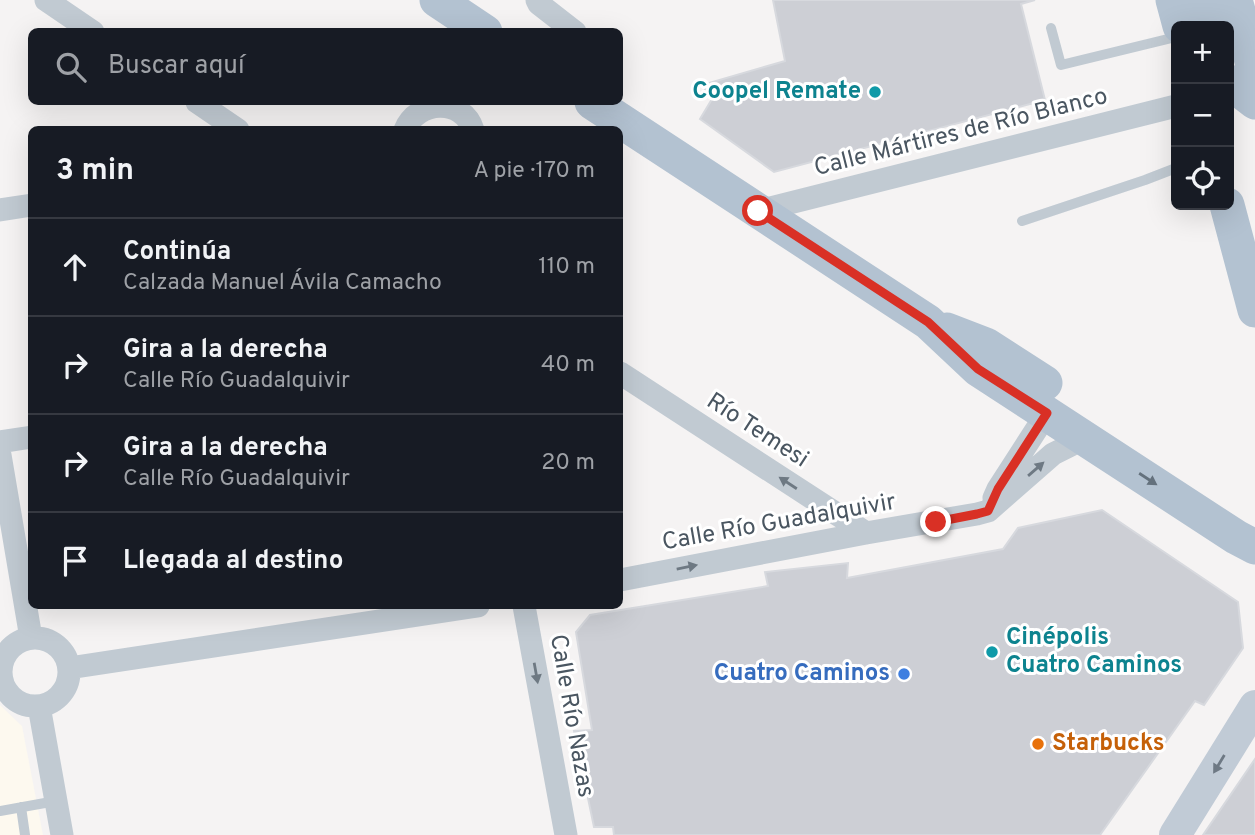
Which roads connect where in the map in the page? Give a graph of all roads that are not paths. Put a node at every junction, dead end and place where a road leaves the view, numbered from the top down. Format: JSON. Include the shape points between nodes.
{"nodes":[{"id":1,"x":46,"y":0,"type":"edge"},
{"id":2,"x":437,"y":0,"type":"edge"},
{"id":3,"x":537,"y":0,"type":"edge"},
{"id":4,"x":1173,"y":0,"type":"edge"},
{"id":5,"x":1200,"y":0,"type":"edge"},
{"id":6,"x":1236,"y":0,"type":"edge"},
{"id":7,"x":1179,"y":21,"type":"edge"},
{"id":8,"x":1206,"y":21,"type":"edge"},
{"id":9,"x":87,"y":28,"type":"edge"},
{"id":10,"x":479,"y":28,"type":"edge"},
{"id":11,"x":570,"y":28,"type":"edge"},
{"id":12,"x":1051,"y":28,"type":"dead end"},
{"id":13,"x":1171,"y":38,"type":"edge"},
{"id":14,"x":1255,"y":72,"type":"edge"},
{"id":15,"x":1232,"y":84,"type":"edge"},
{"id":16,"x":1255,"y":102,"type":"edge"},
{"id":17,"x":201,"y":105,"type":"edge"},
{"id":18,"x":441,"y":105,"type":"edge"},
{"id":19,"x":441,"y":105,"type":"edge"},
{"id":20,"x":597,"y":105,"type":"edge"},
{"id":21,"x":462,"y":106,"type":"edge"},
{"id":22,"x":1171,"y":107,"type":"edge"},
{"id":23,"x":232,"y":126,"type":"edge"},
{"id":24,"x":407,"y":126,"type":"edge"},
{"id":25,"x":472,"y":126,"type":"edge"},
{"id":26,"x":1171,"y":170,"type":"edge"},
{"id":27,"x":28,"y":206,"type":"edge"},
{"id":28,"x":0,"y":210,"type":"edge"},
{"id":29,"x":1228,"y":210,"type":"edge"},
{"id":30,"x":758,"y":211,"type":"junction"},
{"id":31,"x":1022,"y":221,"type":"dead end"},
{"id":32,"x":1255,"y":310,"type":"edge"},
{"id":33,"x":928,"y":322,"type":"junction"},
{"id":34,"x":1022,"y":368,"type":"junction"},
{"id":35,"x":623,"y":375,"type":"edge"},
{"id":36,"x":1047,"y":413,"type":"junction"},
{"id":37,"x":28,"y":438,"type":"edge"},
{"id":38,"x":0,"y":442,"type":"edge"},
{"id":39,"x":1090,"y":442,"type":"junction"},
{"id":40,"x":0,"y":455,"type":"edge"},
{"id":41,"x":988,"y":511,"type":"junction"},
{"id":42,"x":1255,"y":520,"type":"edge"},
{"id":43,"x":866,"y":533,"type":"junction"},
{"id":44,"x":1255,"y":547,"type":"edge"},
{"id":45,"x":623,"y":579,"type":"edge"},
{"id":46,"x":458,"y":609,"type":"edge"},
{"id":47,"x":525,"y":609,"type":"edge"},
{"id":48,"x":31,"y":638,"type":"junction"},
{"id":49,"x":69,"y":668,"type":"junction"},
{"id":50,"x":0,"y":676,"type":"edge"},
{"id":51,"x":39,"y":706,"type":"junction"},
{"id":52,"x":1251,"y":721,"type":"edge"},
{"id":53,"x":56,"y":801,"type":"junction"},
{"id":54,"x":21,"y":807,"type":"junction"},
{"id":55,"x":0,"y":811,"type":"edge"},
{"id":56,"x":25,"y":835,"type":"edge"},
{"id":57,"x":62,"y":835,"type":"edge"},
{"id":58,"x":566,"y":835,"type":"edge"},
{"id":59,"x":1175,"y":835,"type":"edge"}],
"edges":[{"from":1,"to":9,"type":"street"},
{"from":2,"to":10,"type":"main road"},
{"from":3,"to":11,"type":"street"},
{"from":4,"to":7,"type":"main road"},
{"from":5,"to":8,"type":"main road"},
{"from":6,"to":14,"type":"main road"},
{"from":12,"to":13,"type":"lane","via":[[1061,65]]},
{"from":15,"to":16,"type":"main road"},
{"from":17,"to":23,"type":"street"},
{"from":18,"to":21,"type":"street"},
{"from":19,"to":24,"type":"street","via":[[423,109]]},
{"from":20,"to":30,"type":"main road"},
{"from":21,"to":25,"type":"street"},
{"from":22,"to":30,"type":"street","name":"Calle Mártires de Río Blanco"},
{"from":26,"to":31,"type":"lane"},
{"from":27,"to":28,"type":"street"},
{"from":29,"to":32,"type":"main road"},
{"from":30,"to":33,"type":"main road"},
{"from":33,"to":34,"type":"main road","via":[[986,345]]},
{"from":33,"to":36,"type":"main road","via":[[978,369]]},
{"from":34,"to":36,"type":"main road","via":[[1048,396]]},
{"from":34,"to":42,"type":"main road"},
{"from":43,"to":35,"type":"street","name":"Río Temesi","one_way":true},
{"from":36,"to":39,"type":"main road"},
{"from":36,"to":41,"type":"street"},
{"from":37,"to":38,"type":"street"},
{"from":41,"to":39,"type":"street","name":"Calle Río Guadalquivir","one_way":true,"via":[[1053,454],[1075,443]]},
{"from":39,"to":44,"type":"main road","one_way":true},
{"from":40,"to":48,"type":"street"},
{"from":41,"to":43,"type":"street","name":"Calle Río Guadalquivir"},
{"from":45,"to":43,"type":"street","name":"Calle Río Guadalquivir","one_way":true},
{"from":46,"to":49,"type":"street"},
{"from":47,"to":58,"type":"street","name":"Calle Río Nazas","one_way":true},
{"from":48,"to":49,"type":"street","via":[[52,642],[66,657]]},
{"from":48,"to":50,"type":"street","via":[[11,646]]},
{"from":49,"to":51,"type":"street","via":[[65,689]]},
{"from":50,"to":51,"type":"street","via":[[18,702]]},
{"from":51,"to":53,"type":"street"},
{"from":52,"to":59,"type":"street","one_way":true},
{"from":53,"to":54,"type":"lane"},
{"from":53,"to":57,"type":"street"},
{"from":54,"to":55,"type":"lane"},
{"from":54,"to":56,"type":"lane"}]}
